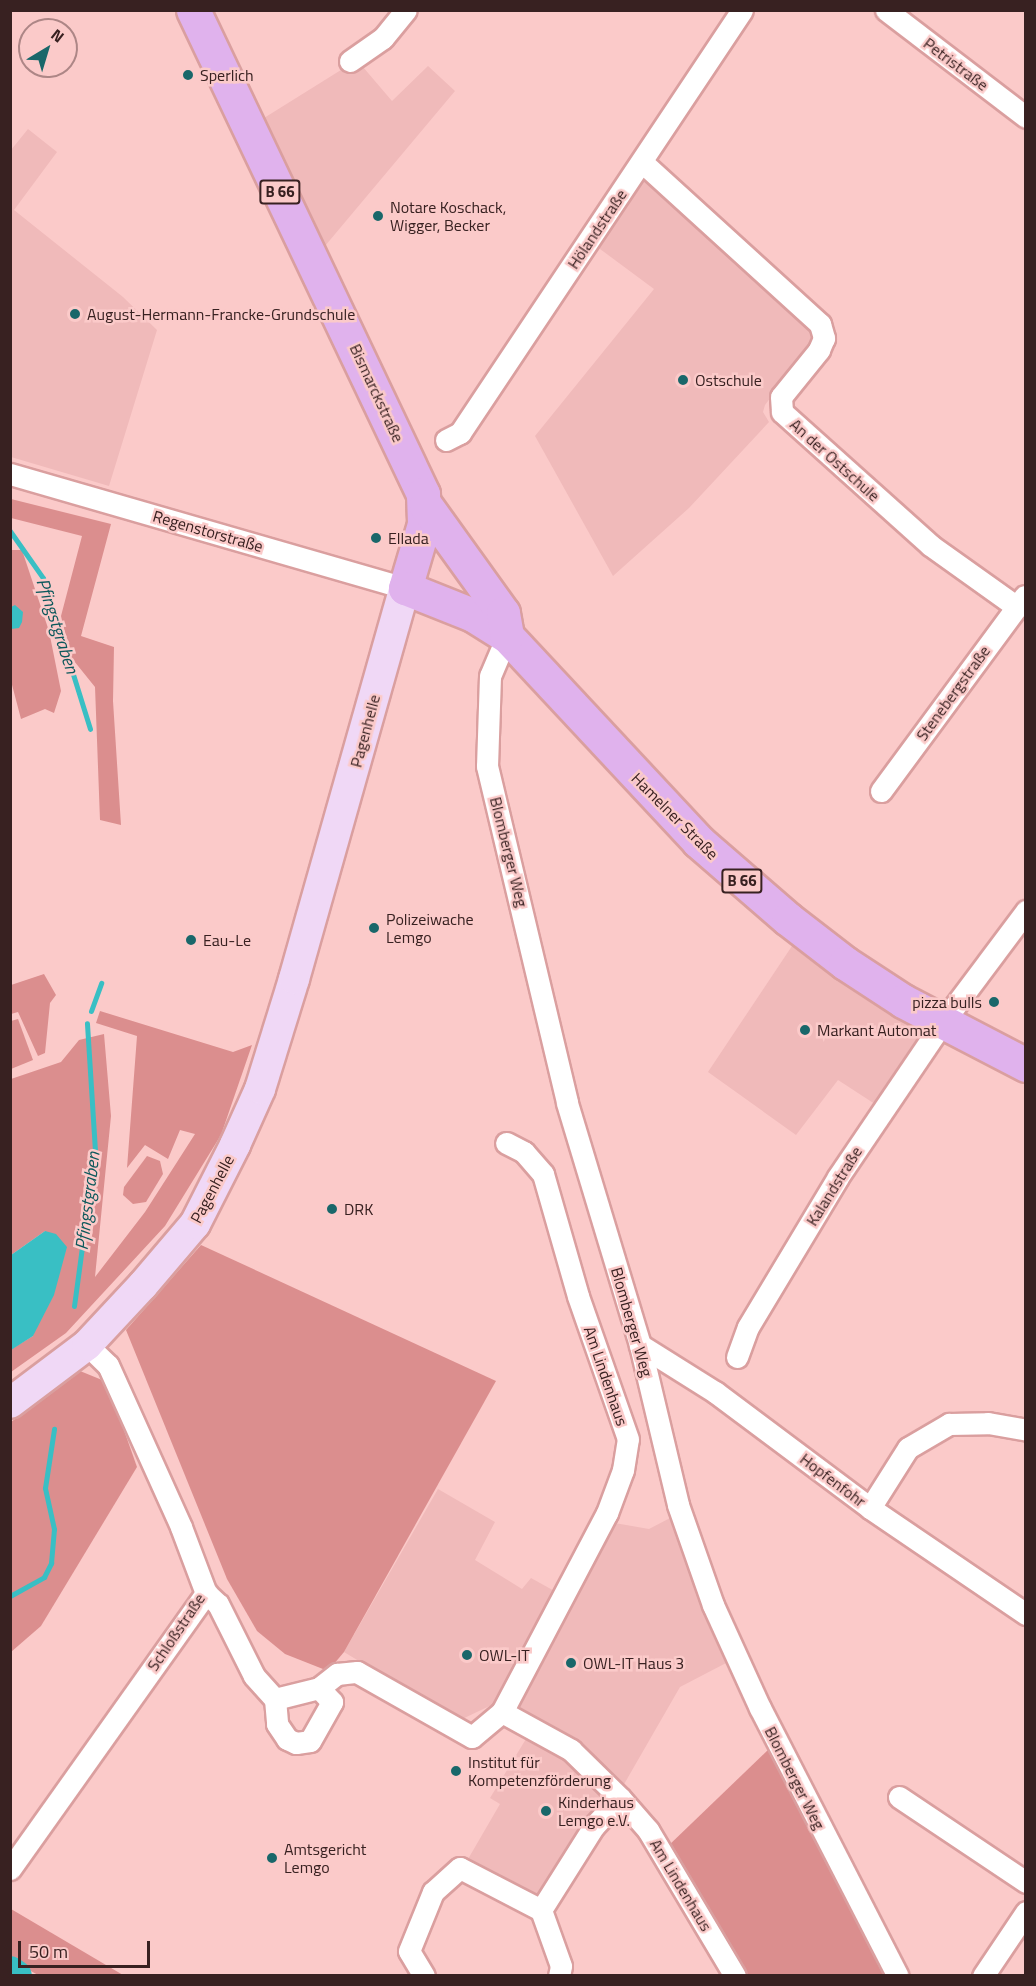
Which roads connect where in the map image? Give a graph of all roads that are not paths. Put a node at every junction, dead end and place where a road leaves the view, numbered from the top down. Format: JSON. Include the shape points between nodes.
{"nodes":[{"id":1,"x":193,"y":10,"type":"edge"},
{"id":2,"x":406,"y":10,"type":"edge"},
{"id":3,"x":742,"y":10,"type":"edge"},
{"id":4,"x":886,"y":10,"type":"edge"},
{"id":5,"x":350,"y":61,"type":"dead end"},
{"id":6,"x":1026,"y":117,"type":"edge"},
{"id":7,"x":642,"y":162,"type":"junction"},
{"id":8,"x":446,"y":440,"type":"dead end"},
{"id":9,"x":10,"y":474,"type":"edge"},
{"id":10,"x":426,"y":506,"type":"junction"},
{"id":11,"x":405,"y":588,"type":"junction"},
{"id":12,"x":1021,"y":601,"type":"edge"},
{"id":13,"x":507,"y":636,"type":"junction"},
{"id":14,"x":881,"y":791,"type":"dead end"},
{"id":15,"x":1026,"y":911,"type":"edge"},
{"id":16,"x":943,"y":1022,"type":"junction"},
{"id":17,"x":1026,"y":1065,"type":"edge"},
{"id":18,"x":506,"y":1143,"type":"dead end"},
{"id":19,"x":87,"y":1345,"type":"junction"},
{"id":20,"x":640,"y":1345,"type":"junction"},
{"id":21,"x":738,"y":1357,"type":"dead end"},
{"id":22,"x":10,"y":1403,"type":"edge"},
{"id":23,"x":1026,"y":1430,"type":"edge"},
{"id":24,"x":870,"y":1508,"type":"junction"},
{"id":25,"x":206,"y":1593,"type":"junction"},
{"id":26,"x":1026,"y":1614,"type":"edge"},
{"id":27,"x":318,"y":1688,"type":"junction"},
{"id":28,"x":275,"y":1699,"type":"junction"},
{"id":29,"x":502,"y":1712,"type":"junction"},
{"id":30,"x":899,"y":1797,"type":"dead end"},
{"id":31,"x":620,"y":1798,"type":"junction"},
{"id":32,"x":10,"y":1869,"type":"edge"},
{"id":33,"x":1026,"y":1882,"type":"edge"},
{"id":34,"x":541,"y":1910,"type":"junction"},
{"id":35,"x":1026,"y":1911,"type":"edge"},
{"id":36,"x":424,"y":1976,"type":"edge"},
{"id":37,"x":559,"y":1976,"type":"edge"},
{"id":38,"x":735,"y":1976,"type":"edge"},
{"id":39,"x":898,"y":1976,"type":"edge"},
{"id":40,"x":983,"y":1976,"type":"edge"}],
"edges":[{"from":1,"to":10,"type":"main road","name":"Bismarckstraße","number":"B 66","via":[[368,373]]},
{"from":2,"to":5,"type":"street","via":[[383,38]]},
{"from":3,"to":7,"type":"street","name":"Hölandstraße"},
{"from":4,"to":6,"type":"street","name":"Petristraße"},
{"from":7,"to":8,"type":"street","name":"Hölandstraße","via":[[460,433]]},
{"from":7,"to":12,"type":"street","name":"An der Ostschule","via":[[820,324],[824,338],[819,350],[781,397],[782,412],[930,544]]},
{"from":9,"to":11,"type":"street","name":"Regenstorstraße"},
{"from":10,"to":11,"type":"main road"},
{"from":10,"to":13,"type":"main road","number":"B 66","via":[[503,613]]},
{"from":11,"to":13,"type":"main road","name":"Hamelner Straße","number":"B 66","via":[[473,615]]},
{"from":11,"to":19,"type":"main road","name":"Pagenhelle","via":[[258,1095],[195,1224]]},
{"from":12,"to":14,"type":"street","name":"Stenebergstraße"},
{"from":13,"to":16,"type":"main road","name":"Hamelner Straße","number":"B 66","via":[[624,764],[742,881],[845,963]]},
{"from":13,"to":20,"type":"street","name":"Blomberger Weg","via":[[490,676],[487,766],[567,1103]]},
{"from":15,"to":16,"type":"street","name":"Kalandstraße"},
{"from":16,"to":17,"type":"main road","name":"Hamelner Straße","number":"B 66"},
{"from":16,"to":21,"type":"street","name":"Kalandstraße","via":[[838,1177],[748,1327]]},
{"from":18,"to":29,"type":"street","name":"Am Lindenhaus","via":[[524,1152],[543,1174],[628,1439],[623,1470],[607,1513]]},
{"from":19,"to":22,"type":"main road","name":"Pagenhelle"},
{"from":19,"to":25,"type":"street","name":"Schloßstraße","via":[[108,1365],[181,1527]]},
{"from":20,"to":24,"type":"street","name":"Hopfenfohr","via":[[715,1392]]},
{"from":20,"to":39,"type":"street","name":"Blomberger Weg","via":[[693,1552],[712,1605]]},
{"from":23,"to":24,"type":"street","via":[[988,1423],[949,1424],[908,1448]]},
{"from":24,"to":26,"type":"street","name":"Hopfenfohr"},
{"from":25,"to":28,"type":"street","via":[[218,1604],[254,1676]]},
{"from":25,"to":32,"type":"street","name":"Schloßstraße"},
{"from":27,"to":28,"type":"street","name":"Am Lindenhaus"},
{"from":27,"to":28,"type":"street","via":[[332,1702],[310,1741],[296,1743],[287,1739],[277,1724]]},
{"from":27,"to":29,"type":"street","name":"Am Lindenhaus","via":[[337,1674],[357,1672],[472,1737]]},
{"from":29,"to":31,"type":"street","name":"Am Lindenhaus","via":[[571,1750]]},
{"from":30,"to":33,"type":"street"},
{"from":31,"to":34,"type":"street","via":[[594,1826]]},
{"from":31,"to":38,"type":"street","name":"Am Lindenhaus","via":[[648,1830]]},
{"from":34,"to":36,"type":"street","via":[[460,1868],[433,1892],[409,1951]]},
{"from":34,"to":37,"type":"street","via":[[561,1966]]},
{"from":35,"to":40,"type":"street"}]}
